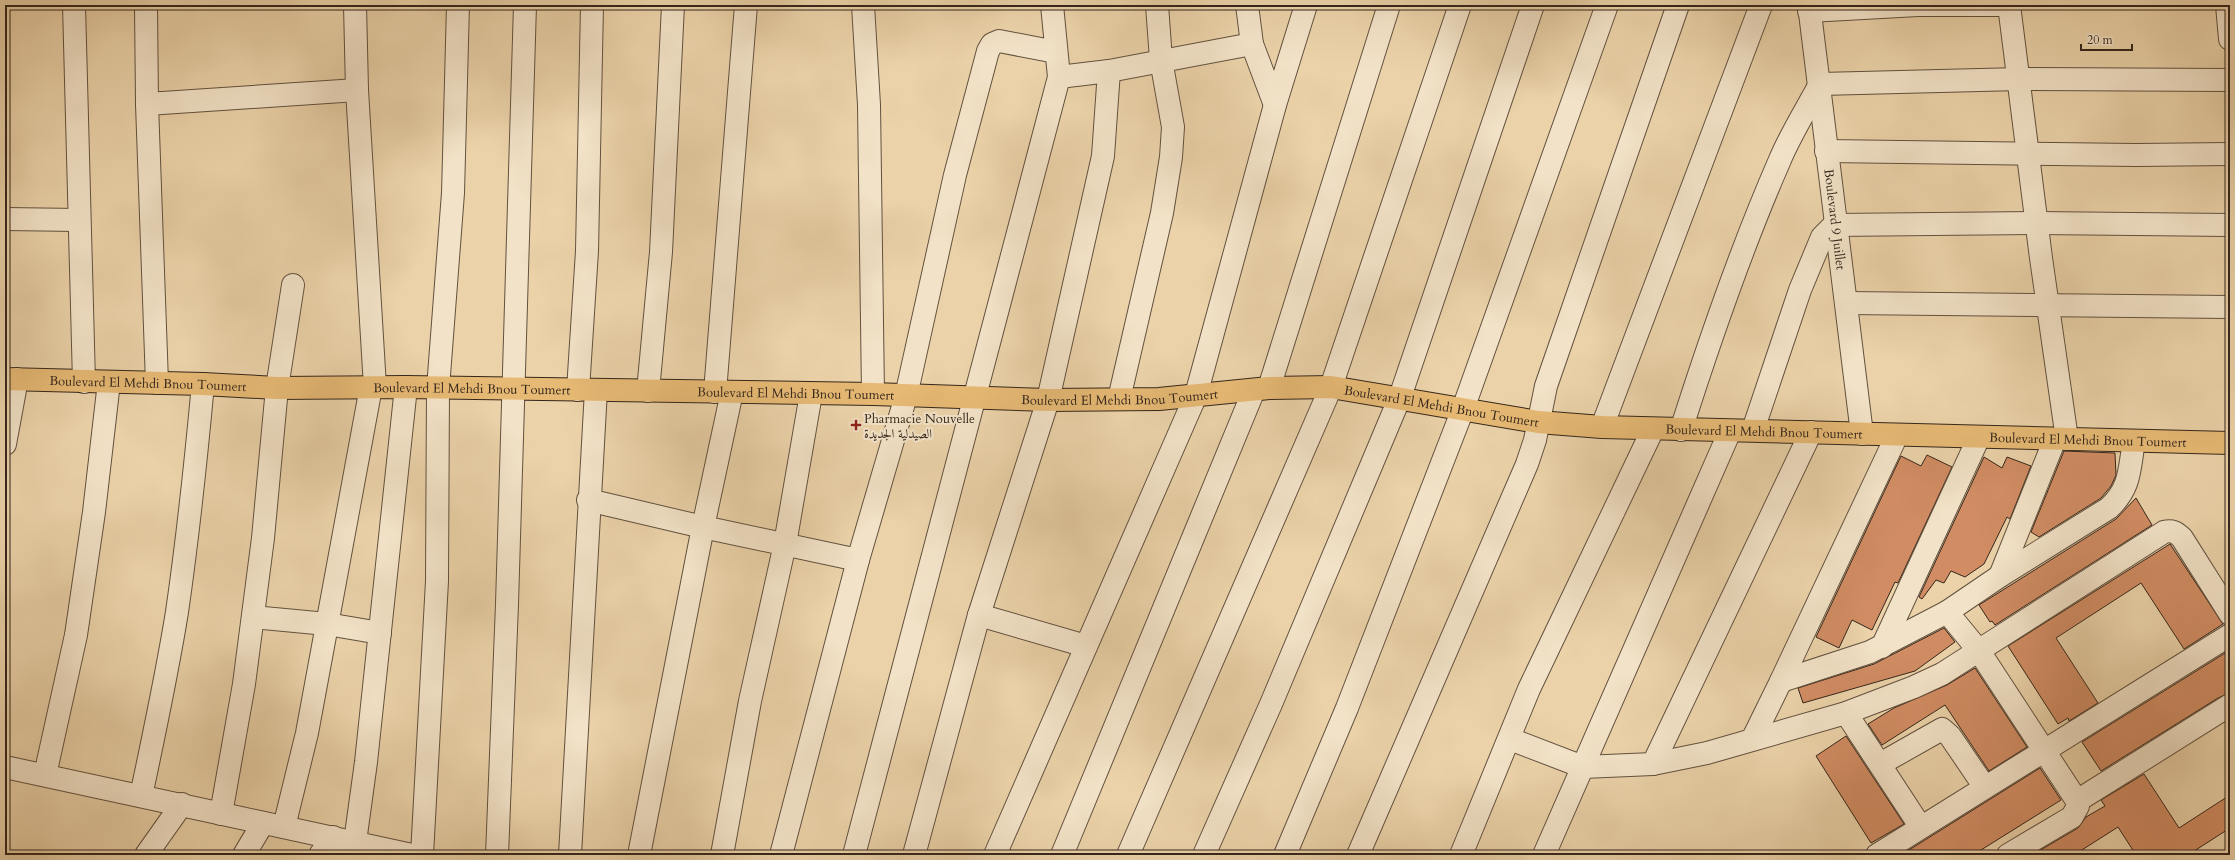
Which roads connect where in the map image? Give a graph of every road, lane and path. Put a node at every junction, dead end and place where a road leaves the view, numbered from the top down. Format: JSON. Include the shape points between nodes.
{"nodes":[{"id":1,"x":74,"y":5,"type":"edge"},
{"id":2,"x":146,"y":5,"type":"edge"},
{"id":3,"x":355,"y":5,"type":"edge"},
{"id":4,"x":458,"y":5,"type":"edge"},
{"id":5,"x":525,"y":5,"type":"edge"},
{"id":6,"x":592,"y":5,"type":"edge"},
{"id":7,"x":673,"y":5,"type":"edge"},
{"id":8,"x":746,"y":5,"type":"edge"},
{"id":9,"x":863,"y":5,"type":"edge"},
{"id":10,"x":1052,"y":5,"type":"edge"},
{"id":11,"x":1156,"y":5,"type":"edge"},
{"id":12,"x":1247,"y":5,"type":"edge"},
{"id":13,"x":1306,"y":5,"type":"edge"},
{"id":14,"x":1389,"y":5,"type":"edge"},
{"id":15,"x":1460,"y":5,"type":"edge"},
{"id":16,"x":1532,"y":5,"type":"edge"},
{"id":17,"x":1607,"y":5,"type":"edge"},
{"id":18,"x":1678,"y":5,"type":"edge"},
{"id":19,"x":1761,"y":5,"type":"edge"},
{"id":20,"x":1999,"y":5,"type":"edge"},
{"id":21,"x":2009,"y":5,"type":"edge"},
{"id":22,"x":2227,"y":5,"type":"edge"},
{"id":23,"x":1809,"y":8,"type":"edge"},
{"id":24,"x":2230,"y":39,"type":"edge"},
{"id":25,"x":1252,"y":44,"type":"junction"},
{"id":26,"x":1056,"y":52,"type":"junction"},
{"id":27,"x":1161,"y":60,"type":"junction"},
{"id":28,"x":1110,"y":71,"type":"junction"},
{"id":29,"x":1058,"y":77,"type":"junction"},
{"id":30,"x":2020,"y":79,"type":"junction"},
{"id":31,"x":2230,"y":80,"type":"edge"},
{"id":32,"x":1820,"y":84,"type":"junction"},
{"id":33,"x":357,"y":90,"type":"junction"},
{"id":34,"x":147,"y":104,"type":"junction"},
{"id":35,"x":1275,"y":105,"type":"junction"},
{"id":36,"x":1826,"y":151,"type":"junction"},
{"id":37,"x":2029,"y":153,"type":"junction"},
{"id":38,"x":2230,"y":154,"type":"edge"},
{"id":39,"x":5,"y":219,"type":"edge"},
{"id":40,"x":79,"y":220,"type":"junction"},
{"id":41,"x":2038,"y":222,"type":"junction"},
{"id":42,"x":1834,"y":225,"type":"junction"},
{"id":43,"x":2230,"y":225,"type":"edge"},
{"id":44,"x":293,"y":284,"type":"dead end"},
{"id":45,"x":1847,"y":303,"type":"junction"},
{"id":46,"x":2048,"y":304,"type":"junction"},
{"id":47,"x":2230,"y":307,"type":"edge"},
{"id":48,"x":11,"y":379,"type":"edge"},
{"id":49,"x":84,"y":382,"type":"junction"},
{"id":50,"x":109,"y":382,"type":"junction"},
{"id":51,"x":157,"y":383,"type":"junction"},
{"id":52,"x":203,"y":384,"type":"junction"},
{"id":53,"x":373,"y":387,"type":"junction"},
{"id":54,"x":406,"y":387,"type":"junction"},
{"id":55,"x":1331,"y":387,"type":"junction"},
{"id":56,"x":277,"y":388,"type":"junction"},
{"id":57,"x":438,"y":388,"type":"junction"},
{"id":58,"x":514,"y":389,"type":"junction"},
{"id":59,"x":1262,"y":389,"type":"junction"},
{"id":60,"x":587,"y":390,"type":"junction"},
{"id":61,"x":648,"y":391,"type":"junction"},
{"id":62,"x":724,"y":392,"type":"junction"},
{"id":63,"x":811,"y":394,"type":"junction"},
{"id":64,"x":873,"y":394,"type":"junction"},
{"id":65,"x":1196,"y":395,"type":"junction"},
{"id":66,"x":906,"y":396,"type":"junction"},
{"id":67,"x":975,"y":397,"type":"junction"},
{"id":68,"x":1400,"y":397,"type":"junction"},
{"id":69,"x":1119,"y":399,"type":"junction"},
{"id":70,"x":1048,"y":400,"type":"junction"},
{"id":71,"x":1463,"y":409,"type":"junction"},
{"id":72,"x":1538,"y":422,"type":"junction"},
{"id":73,"x":1602,"y":427,"type":"junction"},
{"id":74,"x":1653,"y":429,"type":"junction"},
{"id":75,"x":1681,"y":430,"type":"junction"},
{"id":76,"x":1730,"y":430,"type":"junction"},
{"id":77,"x":1753,"y":430,"type":"junction"},
{"id":78,"x":1811,"y":432,"type":"junction"},
{"id":79,"x":1862,"y":434,"type":"junction"},
{"id":80,"x":1897,"y":435,"type":"junction"},
{"id":81,"x":1979,"y":437,"type":"junction"},
{"id":82,"x":2062,"y":439,"type":"junction"},
{"id":83,"x":2134,"y":441,"type":"junction"},
{"id":84,"x":5,"y":444,"type":"edge"},
{"id":85,"x":2230,"y":444,"type":"edge"},
{"id":86,"x":588,"y":500,"type":"junction"},
{"id":87,"x":703,"y":527,"type":"junction"},
{"id":88,"x":785,"y":544,"type":"junction"},
{"id":89,"x":858,"y":560,"type":"junction"},
{"id":90,"x":2000,"y":576,"type":"junction"},
{"id":91,"x":1947,"y":612,"type":"junction"},
{"id":92,"x":2230,"y":614,"type":"edge"},
{"id":93,"x":979,"y":615,"type":"junction"},
{"id":94,"x":253,"y":617,"type":"junction"},
{"id":95,"x":327,"y":624,"type":"junction"},
{"id":96,"x":380,"y":633,"type":"junction"},
{"id":97,"x":2230,"y":634,"type":"edge"},
{"id":98,"x":1086,"y":646,"type":"junction"},
{"id":99,"x":1882,"y":647,"type":"junction"},
{"id":100,"x":1979,"y":651,"type":"junction"},
{"id":101,"x":1781,"y":681,"type":"junction"},
{"id":102,"x":2230,"y":704,"type":"edge"},
{"id":103,"x":1846,"y":713,"type":"junction"},
{"id":104,"x":1753,"y":738,"type":"junction"},
{"id":105,"x":1510,"y":739,"type":"junction"},
{"id":106,"x":2044,"y":750,"type":"junction"},
{"id":107,"x":1653,"y":764,"type":"junction"},
{"id":108,"x":1880,"y":764,"type":"junction"},
{"id":109,"x":5,"y":767,"type":"edge"},
{"id":110,"x":1583,"y":767,"type":"junction"},
{"id":111,"x":45,"y":775,"type":"junction"},
{"id":112,"x":1984,"y":786,"type":"junction"},
{"id":113,"x":141,"y":796,"type":"junction"},
{"id":114,"x":2077,"y":800,"type":"junction"},
{"id":115,"x":182,"y":804,"type":"junction"},
{"id":116,"x":221,"y":814,"type":"junction"},
{"id":117,"x":274,"y":825,"type":"junction"},
{"id":118,"x":1920,"y":826,"type":"junction"},
{"id":119,"x":333,"y":837,"type":"junction"},
{"id":120,"x":355,"y":842,"type":"junction"},
{"id":121,"x":249,"y":853,"type":"edge"},
{"id":122,"x":146,"y":855,"type":"edge"},
{"id":123,"x":320,"y":855,"type":"edge"},
{"id":124,"x":412,"y":855,"type":"edge"},
{"id":125,"x":422,"y":855,"type":"edge"},
{"id":126,"x":497,"y":855,"type":"edge"},
{"id":127,"x":570,"y":855,"type":"edge"},
{"id":128,"x":639,"y":855,"type":"edge"},
{"id":129,"x":722,"y":855,"type":"edge"},
{"id":130,"x":781,"y":855,"type":"edge"},
{"id":131,"x":854,"y":855,"type":"edge"},
{"id":132,"x":914,"y":855,"type":"edge"},
{"id":133,"x":995,"y":855,"type":"edge"},
{"id":134,"x":1062,"y":855,"type":"edge"},
{"id":135,"x":1128,"y":855,"type":"edge"},
{"id":136,"x":1204,"y":855,"type":"edge"},
{"id":137,"x":1285,"y":855,"type":"edge"},
{"id":138,"x":1358,"y":855,"type":"edge"},
{"id":139,"x":1461,"y":855,"type":"edge"},
{"id":140,"x":1544,"y":855,"type":"edge"},
{"id":141,"x":1877,"y":855,"type":"edge"},
{"id":142,"x":2008,"y":855,"type":"edge"}],
"edges":[{"from":1,"to":40,"type":"street"},
{"from":2,"to":34,"type":"street"},
{"from":3,"to":33,"type":"street"},
{"from":4,"to":57,"type":"street","via":[[453,193]]},
{"from":5,"to":58,"type":"street"},
{"from":6,"to":60,"type":"street"},
{"from":7,"to":61,"type":"street","via":[[661,252]]},
{"from":8,"to":62,"type":"street"},
{"from":9,"to":64,"type":"street","via":[[869,105]]},
{"from":10,"to":26,"type":"street"},
{"from":11,"to":27,"type":"street"},
{"from":12,"to":25,"type":"street"},
{"from":13,"to":35,"type":"street"},
{"from":14,"to":59,"type":"street"},
{"from":15,"to":55,"type":"street"},
{"from":16,"to":68,"type":"street"},
{"from":17,"to":71,"type":"street"},
{"from":18,"to":72,"type":"street","via":[[1546,386]]},
{"from":19,"to":73,"type":"street"},
{"from":20,"to":23,"type":"street"},
{"from":21,"to":30,"type":"street"},
{"from":22,"to":24,"type":"street"},
{"from":23,"to":32,"type":"street","name":"Boulevard 9 Juillet"},
{"from":25,"to":27,"type":"street"},
{"from":25,"to":35,"type":"street"},
{"from":26,"to":29,"type":"street"},
{"from":26,"to":66,"type":"street","via":[[999,41],[992,44],[988,51],[955,175]]},
{"from":27,"to":28,"type":"street"},
{"from":27,"to":69,"type":"street","via":[[1173,127],[1171,157],[1162,213]]},
{"from":28,"to":29,"type":"street"},
{"from":28,"to":70,"type":"street","via":[[1103,156]]},
{"from":29,"to":67,"type":"street"},
{"from":30,"to":31,"type":"street"},
{"from":30,"to":32,"type":"street"},
{"from":30,"to":37,"type":"street"},
{"from":32,"to":36,"type":"street","name":"Boulevard 9 Juillet"},
{"from":32,"to":75,"type":"street","via":[[1775,172],[1720,311]]},
{"from":33,"to":34,"type":"street"},
{"from":33,"to":53,"type":"street"},
{"from":34,"to":51,"type":"street"},
{"from":35,"to":65,"type":"street"},
{"from":36,"to":37,"type":"street"},
{"from":36,"to":42,"type":"street","name":"Boulevard 9 Juillet"},
{"from":37,"to":38,"type":"street"},
{"from":37,"to":41,"type":"street"},
{"from":39,"to":40,"type":"street"},
{"from":40,"to":49,"type":"street"},
{"from":41,"to":42,"type":"street"},
{"from":41,"to":43,"type":"street"},
{"from":41,"to":46,"type":"street"},
{"from":42,"to":45,"type":"street","name":"Boulevard 9 Juillet"},
{"from":42,"to":77,"type":"street","via":[[1822,237],[1800,290]]},
{"from":44,"to":56,"type":"street"},
{"from":45,"to":46,"type":"street"},
{"from":45,"to":79,"type":"street","name":"Boulevard 9 Juillet"},
{"from":46,"to":47,"type":"street"},
{"from":46,"to":82,"type":"street"},
{"from":48,"to":49,"type":"main road","name":"Boulevard El Mehdi Bnou Toumert"},
{"from":48,"to":84,"type":"street"},
{"from":49,"to":50,"type":"main road","name":"Boulevard El Mehdi Bnou Toumert"},
{"from":50,"to":51,"type":"main road","name":"Boulevard El Mehdi Bnou Toumert"},
{"from":50,"to":111,"type":"street","via":[[76,635]]},
{"from":51,"to":52,"type":"main road","name":"Boulevard El Mehdi Bnou Toumert"},
{"from":52,"to":56,"type":"main road","name":"Boulevard El Mehdi Bnou Toumert"},
{"from":52,"to":113,"type":"street","via":[[193,491],[177,611],[163,694]]},
{"from":53,"to":54,"type":"main road","name":"Boulevard El Mehdi Bnou Toumert"},
{"from":53,"to":56,"type":"main road","name":"Boulevard El Mehdi Bnou Toumert"},
{"from":53,"to":95,"type":"street"},
{"from":54,"to":57,"type":"main road","name":"Boulevard El Mehdi Bnou Toumert"},
{"from":54,"to":96,"type":"street"},
{"from":55,"to":59,"type":"main road","name":"Boulevard El Mehdi Bnou Toumert"},
{"from":55,"to":68,"type":"main road","name":"Boulevard El Mehdi Bnou Toumert"},
{"from":55,"to":135,"type":"street"},
{"from":56,"to":94,"type":"street"},
{"from":57,"to":58,"type":"main road","name":"Boulevard El Mehdi Bnou Toumert"},
{"from":57,"to":125,"type":"street","via":[[438,581]]},
{"from":58,"to":60,"type":"main road","name":"Boulevard El Mehdi Bnou Toumert"},
{"from":58,"to":126,"type":"street"},
{"from":59,"to":65,"type":"main road","name":"Boulevard El Mehdi Bnou Toumert"},
{"from":59,"to":134,"type":"street"},
{"from":60,"to":61,"type":"main road","name":"Boulevard El Mehdi Bnou Toumert"},
{"from":60,"to":86,"type":"street"},
{"from":61,"to":62,"type":"main road","name":"Boulevard El Mehdi Bnou Toumert"},
{"from":62,"to":63,"type":"main road","name":"Boulevard El Mehdi Bnou Toumert"},
{"from":62,"to":87,"type":"street"},
{"from":63,"to":64,"type":"main road","name":"Boulevard El Mehdi Bnou Toumert"},
{"from":63,"to":88,"type":"street"},
{"from":64,"to":66,"type":"main road","name":"Boulevard El Mehdi Bnou Toumert"},
{"from":65,"to":69,"type":"main road","name":"Boulevard El Mehdi Bnou Toumert","via":[[1159,399]]},
{"from":65,"to":98,"type":"street"},
{"from":66,"to":67,"type":"main road","name":"Boulevard El Mehdi Bnou Toumert"},
{"from":66,"to":89,"type":"street"},
{"from":67,"to":70,"type":"main road","name":"Boulevard El Mehdi Bnou Toumert"},
{"from":67,"to":131,"type":"street"},
{"from":68,"to":71,"type":"main road","name":"Boulevard El Mehdi Bnou Toumert"},
{"from":68,"to":136,"type":"street","via":[[1271,704]]},
{"from":69,"to":70,"type":"main road","name":"Boulevard El Mehdi Bnou Toumert"},
{"from":70,"to":93,"type":"street"},
{"from":71,"to":72,"type":"main road","name":"Boulevard El Mehdi Bnou Toumert"},
{"from":71,"to":137,"type":"street","via":[[1347,708]]},
{"from":72,"to":73,"type":"main road","name":"Boulevard El Mehdi Bnou Toumert"},
{"from":72,"to":138,"type":"street","via":[[1536,440],[1517,490]]},
{"from":73,"to":74,"type":"main road","name":"Boulevard El Mehdi Bnou Toumert"},
{"from":74,"to":75,"type":"main road","name":"Boulevard El Mehdi Bnou Toumert"},
{"from":74,"to":105,"type":"street","via":[[1529,690]]},
{"from":75,"to":76,"type":"main road","name":"Boulevard El Mehdi Bnou Toumert"},
{"from":76,"to":77,"type":"main road","name":"Boulevard El Mehdi Bnou Toumert"},
{"from":76,"to":110,"type":"street"},
{"from":77,"to":78,"type":"main road","name":"Boulevard El Mehdi Bnou Toumert"},
{"from":78,"to":79,"type":"main road","name":"Boulevard El Mehdi Bnou Toumert"},
{"from":78,"to":107,"type":"street"},
{"from":79,"to":80,"type":"main road","name":"Boulevard El Mehdi Bnou Toumert"},
{"from":80,"to":81,"type":"main road","name":"Boulevard El Mehdi Bnou Toumert"},
{"from":80,"to":101,"type":"street"},
{"from":81,"to":82,"type":"main road","name":"Boulevard El Mehdi Bnou Toumert"},
{"from":81,"to":99,"type":"street"},
{"from":82,"to":83,"type":"main road","name":"Boulevard El Mehdi Bnou Toumert"},
{"from":82,"to":90,"type":"street"},
{"from":83,"to":85,"type":"main road","name":"Boulevard El Mehdi Bnou Toumert"},
{"from":83,"to":90,"type":"street","via":[[2127,485],[2120,498],[2109,508]]},
{"from":86,"to":87,"type":"street"},
{"from":86,"to":127,"type":"street"},
{"from":87,"to":88,"type":"street"},
{"from":87,"to":128,"type":"street"},
{"from":88,"to":89,"type":"street"},
{"from":88,"to":129,"type":"street","via":[[750,702]]},
{"from":89,"to":130,"type":"street"},
{"from":90,"to":91,"type":"street"},
{"from":91,"to":99,"type":"street"},
{"from":91,"to":100,"type":"street"},
{"from":92,"to":100,"type":"street","via":[[2182,538],[2171,530],[2164,532]]},
{"from":93,"to":98,"type":"street"},
{"from":93,"to":132,"type":"street"},
{"from":94,"to":95,"type":"street"},
{"from":94,"to":116,"type":"street"},
{"from":95,"to":96,"type":"street"},
{"from":95,"to":117,"type":"street","via":[[307,733]]},
{"from":96,"to":120,"type":"street"},
{"from":97,"to":106,"type":"street"},
{"from":98,"to":133,"type":"street"},
{"from":99,"to":101,"type":"street"},
{"from":100,"to":103,"type":"street","via":[[1942,674]]},
{"from":100,"to":106,"type":"street"},
{"from":101,"to":104,"type":"street"},
{"from":102,"to":114,"type":"street"},
{"from":103,"to":104,"type":"street"},
{"from":103,"to":108,"type":"street"},
{"from":104,"to":107,"type":"street","via":[[1707,753]]},
{"from":105,"to":110,"type":"street"},
{"from":105,"to":139,"type":"street"},
{"from":106,"to":112,"type":"street"},
{"from":106,"to":114,"type":"street"},
{"from":107,"to":110,"type":"street"},
{"from":108,"to":112,"type":"street","via":[[1942,729],[1950,736]]},
{"from":108,"to":118,"type":"street"},
{"from":109,"to":111,"type":"street"},
{"from":110,"to":140,"type":"street"},
{"from":111,"to":113,"type":"street"},
{"from":112,"to":118,"type":"street"},
{"from":113,"to":115,"type":"street"},
{"from":114,"to":142,"type":"street","via":[[2078,806],[2072,817]]},
{"from":115,"to":116,"type":"street"},
{"from":115,"to":122,"type":"street"},
{"from":116,"to":117,"type":"street"},
{"from":117,"to":119,"type":"street"},
{"from":117,"to":121,"type":"street"},
{"from":118,"to":141,"type":"street"},
{"from":119,"to":120,"type":"street"},
{"from":119,"to":123,"type":"street"},
{"from":120,"to":124,"type":"street"}]}
